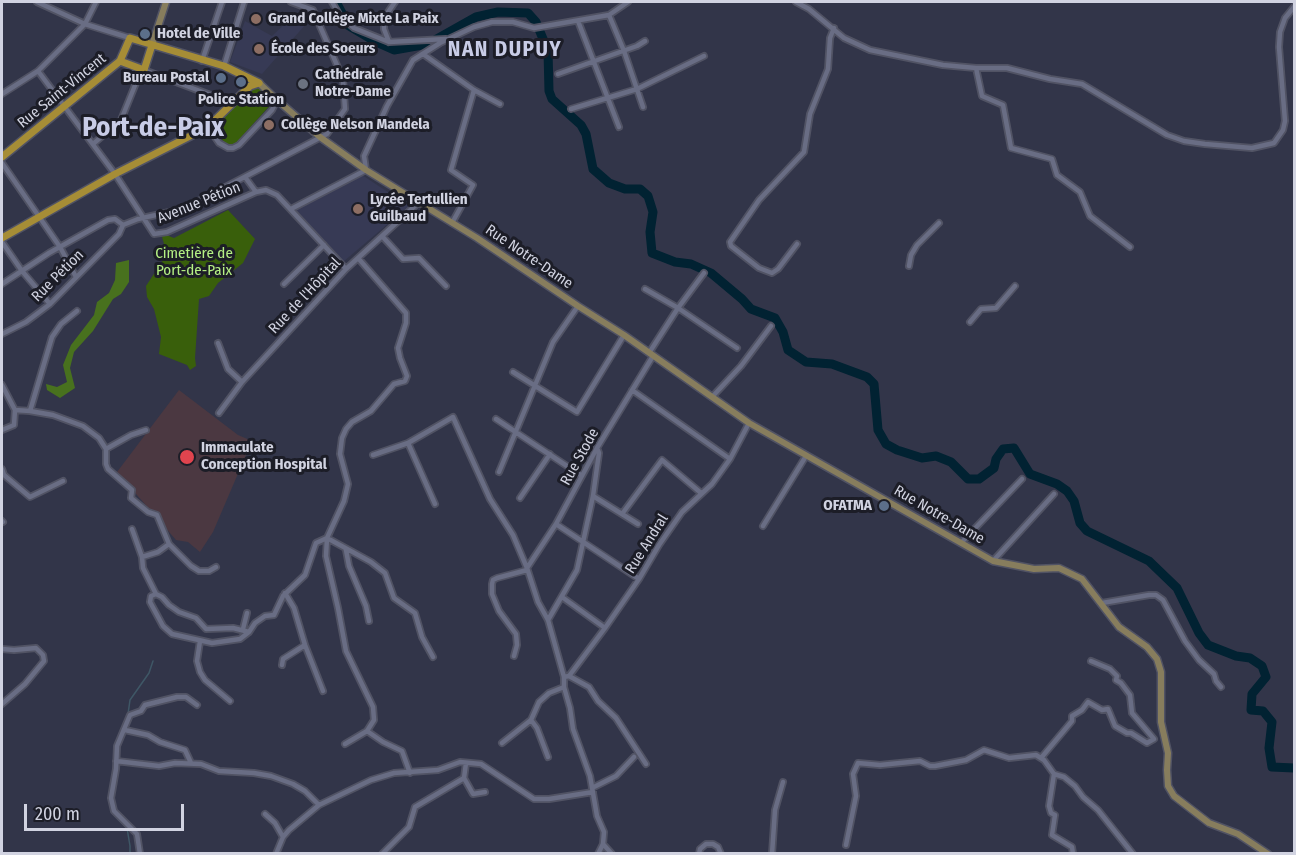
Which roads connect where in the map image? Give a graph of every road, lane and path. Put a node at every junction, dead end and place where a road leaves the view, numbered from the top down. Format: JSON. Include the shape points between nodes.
{"nodes":[{"id":1,"x":37,"y":2,"type":"edge"},
{"id":2,"x":96,"y":2,"type":"edge"},
{"id":3,"x":166,"y":2,"type":"edge"},
{"id":4,"x":222,"y":2,"type":"edge"},
{"id":5,"x":244,"y":2,"type":"edge"},
{"id":6,"x":291,"y":2,"type":"edge"},
{"id":7,"x":332,"y":2,"type":"edge"},
{"id":8,"x":395,"y":2,"type":"edge"},
{"id":9,"x":628,"y":2,"type":"edge"},
{"id":10,"x":796,"y":2,"type":"edge"},
{"id":11,"x":1294,"y":7,"type":"edge"},
{"id":12,"x":609,"y":15,"type":"junction"},
{"id":13,"x":578,"y":21,"type":"junction"},
{"id":14,"x":85,"y":24,"type":"junction"},
{"id":15,"x":834,"y":28,"type":"junction"},
{"id":16,"x":130,"y":39,"type":"junction"},
{"id":17,"x":449,"y":39,"type":"junction"},
{"id":18,"x":645,"y":41,"type":"dead end"},
{"id":19,"x":389,"y":42,"type":"junction"},
{"id":20,"x":152,"y":45,"type":"junction"},
{"id":21,"x":624,"y":51,"type":"junction"},
{"id":22,"x":423,"y":54,"type":"junction"},
{"id":23,"x":704,"y":56,"type":"dead end"},
{"id":24,"x":120,"y":61,"type":"junction"},
{"id":25,"x":202,"y":61,"type":"junction"},
{"id":26,"x":594,"y":62,"type":"junction"},
{"id":27,"x":224,"y":66,"type":"junction"},
{"id":28,"x":976,"y":68,"type":"junction"},
{"id":29,"x":144,"y":70,"type":"junction"},
{"id":30,"x":39,"y":71,"type":"junction"},
{"id":31,"x":558,"y":74,"type":"dead end"},
{"id":32,"x":259,"y":82,"type":"junction"},
{"id":33,"x":637,"y":89,"type":"junction"},
{"id":34,"x":474,"y":90,"type":"junction"},
{"id":35,"x":2,"y":94,"type":"edge"},
{"id":36,"x":608,"y":99,"type":"junction"},
{"id":37,"x":277,"y":100,"type":"junction"},
{"id":38,"x":232,"y":103,"type":"junction"},
{"id":39,"x":500,"y":104,"type":"dead end"},
{"id":40,"x":64,"y":106,"type":"junction"},
{"id":41,"x":643,"y":107,"type":"dead end"},
{"id":42,"x":571,"y":109,"type":"dead end"},
{"id":43,"x":208,"y":127,"type":"junction"},
{"id":44,"x":620,"y":127,"type":"dead end"},
{"id":45,"x":320,"y":137,"type":"junction"},
{"id":46,"x":93,"y":144,"type":"junction"},
{"id":47,"x":2,"y":157,"type":"edge"},
{"id":48,"x":2,"y":163,"type":"edge"},
{"id":49,"x":366,"y":171,"type":"junction"},
{"id":50,"x":115,"y":174,"type":"junction"},
{"id":51,"x":245,"y":177,"type":"junction"},
{"id":52,"x":256,"y":192,"type":"junction"},
{"id":53,"x":417,"y":203,"type":"junction"},
{"id":54,"x":291,"y":209,"type":"junction"},
{"id":55,"x":40,"y":218,"type":"junction"},
{"id":56,"x":144,"y":218,"type":"junction"},
{"id":57,"x":452,"y":223,"type":"junction"},
{"id":58,"x":939,"y":223,"type":"dead end"},
{"id":59,"x":123,"y":225,"type":"junction"},
{"id":60,"x":382,"y":236,"type":"junction"},
{"id":61,"x":2,"y":240,"type":"edge"},
{"id":62,"x":797,"y":244,"type":"dead end"},
{"id":63,"x":324,"y":245,"type":"junction"},
{"id":64,"x":60,"y":247,"type":"junction"},
{"id":65,"x":1130,"y":247,"type":"dead end"},
{"id":66,"x":358,"y":258,"type":"junction"},
{"id":67,"x":909,"y":266,"type":"dead end"},
{"id":68,"x":345,"y":269,"type":"junction"},
{"id":69,"x":22,"y":271,"type":"junction"},
{"id":70,"x":704,"y":273,"type":"dead end"},
{"id":71,"x":76,"y":277,"type":"junction"},
{"id":72,"x":2,"y":284,"type":"edge"},
{"id":73,"x":284,"y":284,"type":"dead end"},
{"id":74,"x":446,"y":286,"type":"dead end"},
{"id":75,"x":1014,"y":286,"type":"dead end"},
{"id":76,"x":645,"y":289,"type":"dead end"},
{"id":77,"x":50,"y":304,"type":"junction"},
{"id":78,"x":578,"y":306,"type":"junction"},
{"id":79,"x":678,"y":308,"type":"junction"},
{"id":80,"x":77,"y":311,"type":"dead end"},
{"id":81,"x":970,"y":322,"type":"dead end"},
{"id":82,"x":771,"y":326,"type":"dead end"},
{"id":83,"x":2,"y":334,"type":"edge"},
{"id":84,"x":624,"y":335,"type":"junction"},
{"id":85,"x":218,"y":343,"type":"dead end"},
{"id":86,"x":737,"y":348,"type":"dead end"},
{"id":87,"x":651,"y":355,"type":"junction"},
{"id":88,"x":513,"y":372,"type":"dead end"},
{"id":89,"x":242,"y":382,"type":"junction"},
{"id":90,"x":2,"y":385,"type":"edge"},
{"id":91,"x":536,"y":386,"type":"junction"},
{"id":92,"x":632,"y":390,"type":"junction"},
{"id":93,"x":712,"y":397,"type":"junction"},
{"id":94,"x":15,"y":410,"type":"junction"},
{"id":95,"x":30,"y":411,"type":"junction"},
{"id":96,"x":219,"y":413,"type":"dead end"},
{"id":97,"x":496,"y":419,"type":"dead end"},
{"id":98,"x":749,"y":423,"type":"junction"},
{"id":99,"x":2,"y":430,"type":"edge"},
{"id":100,"x":146,"y":430,"type":"dead end"},
{"id":101,"x":517,"y":433,"type":"junction"},
{"id":102,"x":408,"y":443,"type":"junction"},
{"id":103,"x":106,"y":448,"type":"junction"},
{"id":104,"x":597,"y":448,"type":"junction"},
{"id":105,"x":550,"y":454,"type":"junction"},
{"id":106,"x":373,"y":455,"type":"dead end"},
{"id":107,"x":806,"y":456,"type":"junction"},
{"id":108,"x":730,"y":459,"type":"junction"},
{"id":109,"x":2,"y":469,"type":"edge"},
{"id":110,"x":499,"y":472,"type":"dead end"},
{"id":111,"x":3,"y":476,"type":"edge"},
{"id":112,"x":582,"y":476,"type":"junction"},
{"id":113,"x":1022,"y":479,"type":"dead end"},
{"id":114,"x":63,"y":481,"type":"dead end"},
{"id":115,"x":701,"y":493,"type":"junction"},
{"id":116,"x":1054,"y":494,"type":"dead end"},
{"id":117,"x":593,"y":496,"type":"junction"},
{"id":118,"x":520,"y":498,"type":"dead end"},
{"id":119,"x":435,"y":504,"type":"dead end"},
{"id":120,"x":622,"y":514,"type":"junction"},
{"id":121,"x":556,"y":524,"type":"junction"},
{"id":122,"x":638,"y":524,"type":"dead end"},
{"id":123,"x":763,"y":526,"type":"dead end"},
{"id":124,"x":132,"y":529,"type":"dead end"},
{"id":125,"x":327,"y":538,"type":"junction"},
{"id":126,"x":583,"y":542,"type":"junction"},
{"id":127,"x":961,"y":543,"type":"junction"},
{"id":128,"x":169,"y":544,"type":"junction"},
{"id":129,"x":346,"y":550,"type":"junction"},
{"id":130,"x":142,"y":557,"type":"junction"},
{"id":131,"x":995,"y":562,"type":"junction"},
{"id":132,"x":216,"y":567,"type":"dead end"},
{"id":133,"x":527,"y":569,"type":"junction"},
{"id":134,"x":639,"y":579,"type":"junction"},
{"id":135,"x":285,"y":593,"type":"junction"},
{"id":136,"x":156,"y":594,"type":"junction"},
{"id":137,"x":562,"y":597,"type":"junction"},
{"id":138,"x":1102,"y":603,"type":"junction"},
{"id":139,"x":247,"y":613,"type":"dead end"},
{"id":140,"x":548,"y":620,"type":"junction"},
{"id":141,"x":369,"y":621,"type":"dead end"},
{"id":142,"x":605,"y":628,"type":"junction"},
{"id":143,"x":243,"y":629,"type":"junction"},
{"id":144,"x":249,"y":632,"type":"junction"},
{"id":145,"x":200,"y":641,"type":"junction"},
{"id":146,"x":304,"y":645,"type":"junction"},
{"id":147,"x":2,"y":649,"type":"edge"},
{"id":148,"x":514,"y":656,"type":"dead end"},
{"id":149,"x":433,"y":657,"type":"dead end"},
{"id":150,"x":1091,"y":661,"type":"dead end"},
{"id":151,"x":282,"y":665,"type":"dead end"},
{"id":152,"x":566,"y":676,"type":"junction"},
{"id":153,"x":564,"y":687,"type":"junction"},
{"id":154,"x":1221,"y":687,"type":"dead end"},
{"id":155,"x":323,"y":691,"type":"dead end"},
{"id":156,"x":230,"y":701,"type":"dead end"},
{"id":157,"x":2,"y":704,"type":"edge"},
{"id":158,"x":197,"y":705,"type":"dead end"},
{"id":159,"x":531,"y":720,"type":"junction"},
{"id":160,"x":125,"y":730,"type":"junction"},
{"id":161,"x":367,"y":731,"type":"junction"},
{"id":162,"x":502,"y":743,"type":"dead end"},
{"id":163,"x":345,"y":744,"type":"dead end"},
{"id":164,"x":548,"y":757,"type":"dead end"},
{"id":165,"x":634,"y":757,"type":"dead end"},
{"id":166,"x":1041,"y":758,"type":"junction"},
{"id":167,"x":116,"y":761,"type":"junction"},
{"id":168,"x":191,"y":763,"type":"junction"},
{"id":169,"x":466,"y":763,"type":"junction"},
{"id":170,"x":646,"y":764,"type":"dead end"},
{"id":171,"x":410,"y":773,"type":"junction"},
{"id":172,"x":1054,"y":774,"type":"junction"},
{"id":173,"x":464,"y":778,"type":"junction"},
{"id":174,"x":783,"y":782,"type":"dead end"},
{"id":175,"x":593,"y":790,"type":"junction"},
{"id":176,"x":485,"y":792,"type":"dead end"},
{"id":177,"x":319,"y":805,"type":"junction"},
{"id":178,"x":265,"y":814,"type":"dead end"},
{"id":179,"x":283,"y":837,"type":"junction"},
{"id":180,"x":603,"y":844,"type":"junction"},
{"id":181,"x":846,"y":845,"type":"dead end"},
{"id":182,"x":140,"y":854,"type":"edge"},
{"id":183,"x":276,"y":854,"type":"edge"},
{"id":184,"x":382,"y":854,"type":"edge"},
{"id":185,"x":598,"y":854,"type":"edge"},
{"id":186,"x":612,"y":854,"type":"edge"},
{"id":187,"x":699,"y":854,"type":"edge"},
{"id":188,"x":721,"y":854,"type":"edge"},
{"id":189,"x":772,"y":854,"type":"edge"},
{"id":190,"x":1073,"y":854,"type":"edge"},
{"id":191,"x":1133,"y":854,"type":"edge"},
{"id":192,"x":1268,"y":854,"type":"edge"}],
"edges":[{"from":1,"to":14,"type":"street","name":"Rue Notre-Dame"},
{"from":2,"to":14,"type":"street"},
{"from":3,"to":20,"type":"street"},
{"from":4,"to":25,"type":"street"},
{"from":5,"to":27,"type":"street"},
{"from":6,"to":45,"type":"street","via":[[313,10],[343,79],[345,109],[327,134]]},
{"from":7,"to":19,"type":"street","via":[[340,16],[354,27]]},
{"from":8,"to":19,"type":"street","via":[[384,18]]},
{"from":9,"to":12,"type":"street"},
{"from":10,"to":15,"type":"street"},
{"from":11,"to":28,"type":"street","via":[[1280,32],[1285,121],[1278,138],[1267,146],[1235,148],[1185,141],[1167,135],[1082,84],[1007,68]]},
{"from":12,"to":13,"type":"street"},
{"from":12,"to":21,"type":"street"},
{"from":13,"to":17,"type":"street","via":[[534,28],[492,22]]},
{"from":13,"to":26,"type":"street"},
{"from":14,"to":16,"type":"street","name":"Rue Notre-Dame"},
{"from":14,"to":30,"type":"street"},
{"from":15,"to":28,"type":"street","via":[[844,38],[870,50]]},
{"from":15,"to":62,"type":"street","via":[[828,69],[810,114],[804,153],[759,200],[730,242],[759,268],[771,273]]},
{"from":16,"to":20,"type":"main road","name":"Rue Notre-Dame"},
{"from":16,"to":24,"type":"main road","name":"Rue Saint-Vincent"},
{"from":17,"to":19,"type":"street"},
{"from":17,"to":22,"type":"street"},
{"from":18,"to":21,"type":"street"},
{"from":20,"to":25,"type":"main road","name":"Rue Notre-Dame"},
{"from":20,"to":29,"type":"main road"},
{"from":21,"to":26,"type":"street"},
{"from":21,"to":33,"type":"street"},
{"from":22,"to":34,"type":"street"},
{"from":22,"to":49,"type":"street","via":[[413,60],[387,106],[364,156]]},
{"from":23,"to":33,"type":"street"},
{"from":24,"to":29,"type":"main road"},
{"from":24,"to":40,"type":"main road","name":"Rue Saint-Vincent"},
{"from":25,"to":27,"type":"main road","name":"Rue Notre-Dame"},
{"from":26,"to":31,"type":"street"},
{"from":26,"to":36,"type":"street"},
{"from":27,"to":32,"type":"main road","name":"Rue Notre-Dame"},
{"from":28,"to":65,"type":"street","via":[[982,96],[1003,105],[1011,148],[1052,159],[1057,175],[1080,192],[1090,216]]},
{"from":29,"to":38,"type":"street"},
{"from":29,"to":46,"type":"street","via":[[122,120]]},
{"from":30,"to":35,"type":"street"},
{"from":30,"to":40,"type":"street","name":"Avenue Pétion"},
{"from":32,"to":37,"type":"street","name":"Rue Notre-Dame"},
{"from":32,"to":38,"type":"main road"},
{"from":33,"to":36,"type":"street"},
{"from":33,"to":41,"type":"street"},
{"from":34,"to":39,"type":"street"},
{"from":34,"to":57,"type":"street","via":[[451,170],[473,185]]},
{"from":36,"to":42,"type":"street"},
{"from":36,"to":44,"type":"street"},
{"from":37,"to":43,"type":"street","via":[[272,110],[233,148],[219,142]]},
{"from":37,"to":45,"type":"street","name":"Rue Notre-Dame"},
{"from":38,"to":43,"type":"main road"},
{"from":40,"to":46,"type":"street","name":"Avenue Pétion"},
{"from":40,"to":47,"type":"main road","name":"Rue Saint-Vincent"},
{"from":43,"to":50,"type":"main road"},
{"from":45,"to":49,"type":"street","name":"Rue Notre-Dame"},
{"from":45,"to":51,"type":"street"},
{"from":46,"to":50,"type":"street","name":"Avenue Pétion"},
{"from":48,"to":55,"type":"street"},
{"from":49,"to":53,"type":"street","name":"Rue Notre-Dame"},
{"from":49,"to":54,"type":"street"},
{"from":50,"to":55,"type":"main road"},
{"from":50,"to":56,"type":"street","name":"Avenue Pétion"},
{"from":51,"to":52,"type":"street"},
{"from":51,"to":56,"type":"street","via":[[183,209]]},
{"from":52,"to":54,"type":"street","name":"Avenue Pétion","via":[[266,190],[277,195]]},
{"from":52,"to":56,"type":"street","name":"Avenue Pétion","via":[[166,232],[154,234]]},
{"from":53,"to":57,"type":"street","name":"Rue Notre-Dame"},
{"from":53,"to":60,"type":"street","name":"Rue de l'Hôpital"},
{"from":54,"to":63,"type":"street","name":"Avenue Pétion"},
{"from":55,"to":61,"type":"main road"},
{"from":55,"to":64,"type":"street"},
{"from":56,"to":59,"type":"street"},
{"from":57,"to":78,"type":"street","name":"Rue Notre-Dame"},
{"from":58,"to":67,"type":"street","via":[[917,245]]},
{"from":59,"to":64,"type":"street","via":[[115,219],[108,220]]},
{"from":59,"to":71,"type":"street","name":"Rue Pétion","via":[[119,234]]},
{"from":60,"to":66,"type":"street","name":"Rue de l'Hôpital"},
{"from":60,"to":74,"type":"street","via":[[403,259],[419,258]]},
{"from":61,"to":69,"type":"street"},
{"from":63,"to":68,"type":"street","name":"Avenue Pétion"},
{"from":63,"to":73,"type":"street"},
{"from":64,"to":69,"type":"street"},
{"from":64,"to":71,"type":"street"},
{"from":66,"to":68,"type":"street","name":"Rue de l'Hôpital"},
{"from":66,"to":125,"type":"street","via":[[406,313],[398,348],[407,376],[346,429],[340,454],[348,484]]},
{"from":68,"to":89,"type":"street","name":"Rue de l'Hôpital"},
{"from":69,"to":72,"type":"street"},
{"from":69,"to":77,"type":"street"},
{"from":70,"to":79,"type":"street","name":"Rue Stode"},
{"from":71,"to":77,"type":"street","name":"Rue Pétion"},
{"from":75,"to":81,"type":"street","via":[[996,308],[981,309]]},
{"from":76,"to":79,"type":"street"},
{"from":77,"to":83,"type":"street","name":"Rue Pétion"},
{"from":78,"to":84,"type":"street","name":"Rue Notre-Dame"},
{"from":78,"to":91,"type":"street","via":[[554,342]]},
{"from":79,"to":86,"type":"street"},
{"from":79,"to":87,"type":"street","name":"Rue Stode"},
{"from":80,"to":95,"type":"street","via":[[52,337]]},
{"from":82,"to":93,"type":"street"},
{"from":84,"to":87,"type":"street","name":"Rue Notre-Dame"},
{"from":84,"to":91,"type":"street","via":[[577,412]]},
{"from":85,"to":89,"type":"street","via":[[228,369]]},
{"from":87,"to":92,"type":"street","name":"Rue Stode"},
{"from":87,"to":93,"type":"street","name":"Rue Notre-Dame"},
{"from":88,"to":91,"type":"street"},
{"from":89,"to":96,"type":"street","name":"Rue de l'Hôpital"},
{"from":90,"to":94,"type":"street"},
{"from":91,"to":101,"type":"street"},
{"from":92,"to":104,"type":"street","name":"Rue Stode"},
{"from":92,"to":108,"type":"street"},
{"from":93,"to":98,"type":"street","name":"Rue Notre-Dame"},
{"from":94,"to":95,"type":"street"},
{"from":94,"to":99,"type":"street","via":[[14,425]]},
{"from":95,"to":103,"type":"street","via":[[53,414],[83,426]]},
{"from":97,"to":101,"type":"street"},
{"from":98,"to":107,"type":"street","name":"Rue Notre-Dame"},
{"from":98,"to":108,"type":"street","name":"Rue Andral"},
{"from":100,"to":103,"type":"street"},
{"from":101,"to":105,"type":"street"},
{"from":101,"to":110,"type":"street"},
{"from":102,"to":106,"type":"street"},
{"from":102,"to":119,"type":"street"},
{"from":102,"to":133,"type":"street","via":[[453,417]]},
{"from":103,"to":128,"type":"street","via":[[108,469],[132,490],[131,498],[157,515]]},
{"from":104,"to":112,"type":"street","name":"Rue Stode"},
{"from":104,"to":117,"type":"street"},
{"from":105,"to":112,"type":"street"},
{"from":105,"to":118,"type":"street"},
{"from":107,"to":123,"type":"street"},
{"from":107,"to":127,"type":"street","name":"Rue Notre-Dame"},
{"from":108,"to":115,"type":"street","name":"Rue Andral"},
{"from":109,"to":111,"type":"street"},
{"from":111,"to":114,"type":"street","via":[[30,497]]},
{"from":112,"to":121,"type":"street","name":"Rue Stode"},
{"from":113,"to":127,"type":"street"},
{"from":115,"to":120,"type":"street","via":[[662,460]]},
{"from":115,"to":134,"type":"street","name":"Rue Andral","via":[[658,545]]},
{"from":116,"to":131,"type":"street"},
{"from":117,"to":120,"type":"street"},
{"from":117,"to":126,"type":"street"},
{"from":120,"to":122,"type":"street"},
{"from":121,"to":126,"type":"street"},
{"from":121,"to":133,"type":"street","name":"Rue Stode"},
{"from":124,"to":130,"type":"street"},
{"from":125,"to":129,"type":"street"},
{"from":125,"to":135,"type":"street","via":[[316,543],[305,575]]},
{"from":125,"to":161,"type":"street","via":[[346,651],[374,708],[374,720]]},
{"from":126,"to":134,"type":"street"},
{"from":126,"to":137,"type":"street","via":[[577,570]]},
{"from":127,"to":131,"type":"street","name":"Rue Notre-Dame"},
{"from":128,"to":130,"type":"street"},
{"from":128,"to":132,"type":"street","via":[[200,571]]},
{"from":129,"to":141,"type":"street"},
{"from":129,"to":149,"type":"street","via":[[385,573],[394,598],[415,613]]},
{"from":130,"to":136,"type":"street"},
{"from":131,"to":138,"type":"street","via":[[1067,571],[1082,579]]},
{"from":133,"to":140,"type":"street","via":[[537,602]]},
{"from":133,"to":148,"type":"street","via":[[497,578],[492,584],[499,611],[516,634]]},
{"from":134,"to":142,"type":"street","name":"Rue Andral"},
{"from":135,"to":144,"type":"street","via":[[274,615],[265,616]]},
{"from":135,"to":146,"type":"street"},
{"from":136,"to":143,"type":"street","via":[[179,612],[196,618],[206,629]]},
{"from":136,"to":145,"type":"street","via":[[150,602],[163,626],[172,634]]},
{"from":137,"to":140,"type":"street"},
{"from":137,"to":142,"type":"street"},
{"from":138,"to":154,"type":"street","via":[[1156,595]]},
{"from":138,"to":192,"type":"street","via":[[1119,627],[1157,659],[1168,786],[1174,796],[1209,823],[1238,834]]},
{"from":139,"to":143,"type":"street"},
{"from":140,"to":152,"type":"street"},
{"from":142,"to":152,"type":"street","name":"Rue Andral"},
{"from":143,"to":144,"type":"street"},
{"from":144,"to":145,"type":"street","via":[[229,642]]},
{"from":145,"to":156,"type":"street","via":[[200,672]]},
{"from":146,"to":151,"type":"street","via":[[283,659]]},
{"from":146,"to":155,"type":"street"},
{"from":147,"to":157,"type":"street","via":[[36,648],[44,661]]},
{"from":150,"to":166,"type":"street","via":[[1117,676],[1116,680],[1130,695],[1132,713],[1154,739],[1147,743],[1127,733],[1115,726],[1108,709],[1088,702],[1072,716]]},
{"from":152,"to":153,"type":"street"},
{"from":152,"to":170,"type":"street","via":[[589,687],[616,718]]},
{"from":153,"to":159,"type":"street","via":[[539,702]]},
{"from":153,"to":175,"type":"street"},
{"from":158,"to":160,"type":"street","via":[[186,697],[177,697],[146,705],[130,716]]},
{"from":159,"to":162,"type":"street"},
{"from":159,"to":164,"type":"street"},
{"from":160,"to":167,"type":"street","via":[[117,746]]},
{"from":160,"to":168,"type":"street","via":[[184,750]]},
{"from":161,"to":163,"type":"street"},
{"from":161,"to":171,"type":"street","via":[[402,751]]},
{"from":165,"to":175,"type":"street","via":[[616,776]]},
{"from":166,"to":172,"type":"street"},
{"from":166,"to":181,"type":"street","via":[[1009,758],[984,750],[966,760],[935,766],[921,761],[858,763],[853,774],[856,796]]},
{"from":167,"to":168,"type":"street","via":[[159,766]]},
{"from":167,"to":182,"type":"street","via":[[111,798],[114,811],[137,834]]},
{"from":168,"to":177,"type":"street","via":[[219,771],[283,779],[305,791]]},
{"from":169,"to":171,"type":"street"},
{"from":169,"to":173,"type":"street"},
{"from":169,"to":175,"type":"street","via":[[481,764],[534,799]]},
{"from":171,"to":177,"type":"street","via":[[382,776]]},
{"from":172,"to":190,"type":"street","via":[[1049,806],[1055,816],[1052,835],[1072,847]]},
{"from":172,"to":191,"type":"street","via":[[1075,786]]},
{"from":173,"to":176,"type":"street","via":[[473,794]]},
{"from":173,"to":184,"type":"street","via":[[416,807],[409,827]]},
{"from":174,"to":189,"type":"street","via":[[775,810]]},
{"from":175,"to":180,"type":"street","via":[[604,832]]},
{"from":177,"to":179,"type":"street"},
{"from":178,"to":179,"type":"street"},
{"from":179,"to":183,"type":"street"},
{"from":180,"to":185,"type":"street"},
{"from":180,"to":186,"type":"street"},
{"from":187,"to":188,"type":"street","via":[[706,844],[718,847]]}]}
